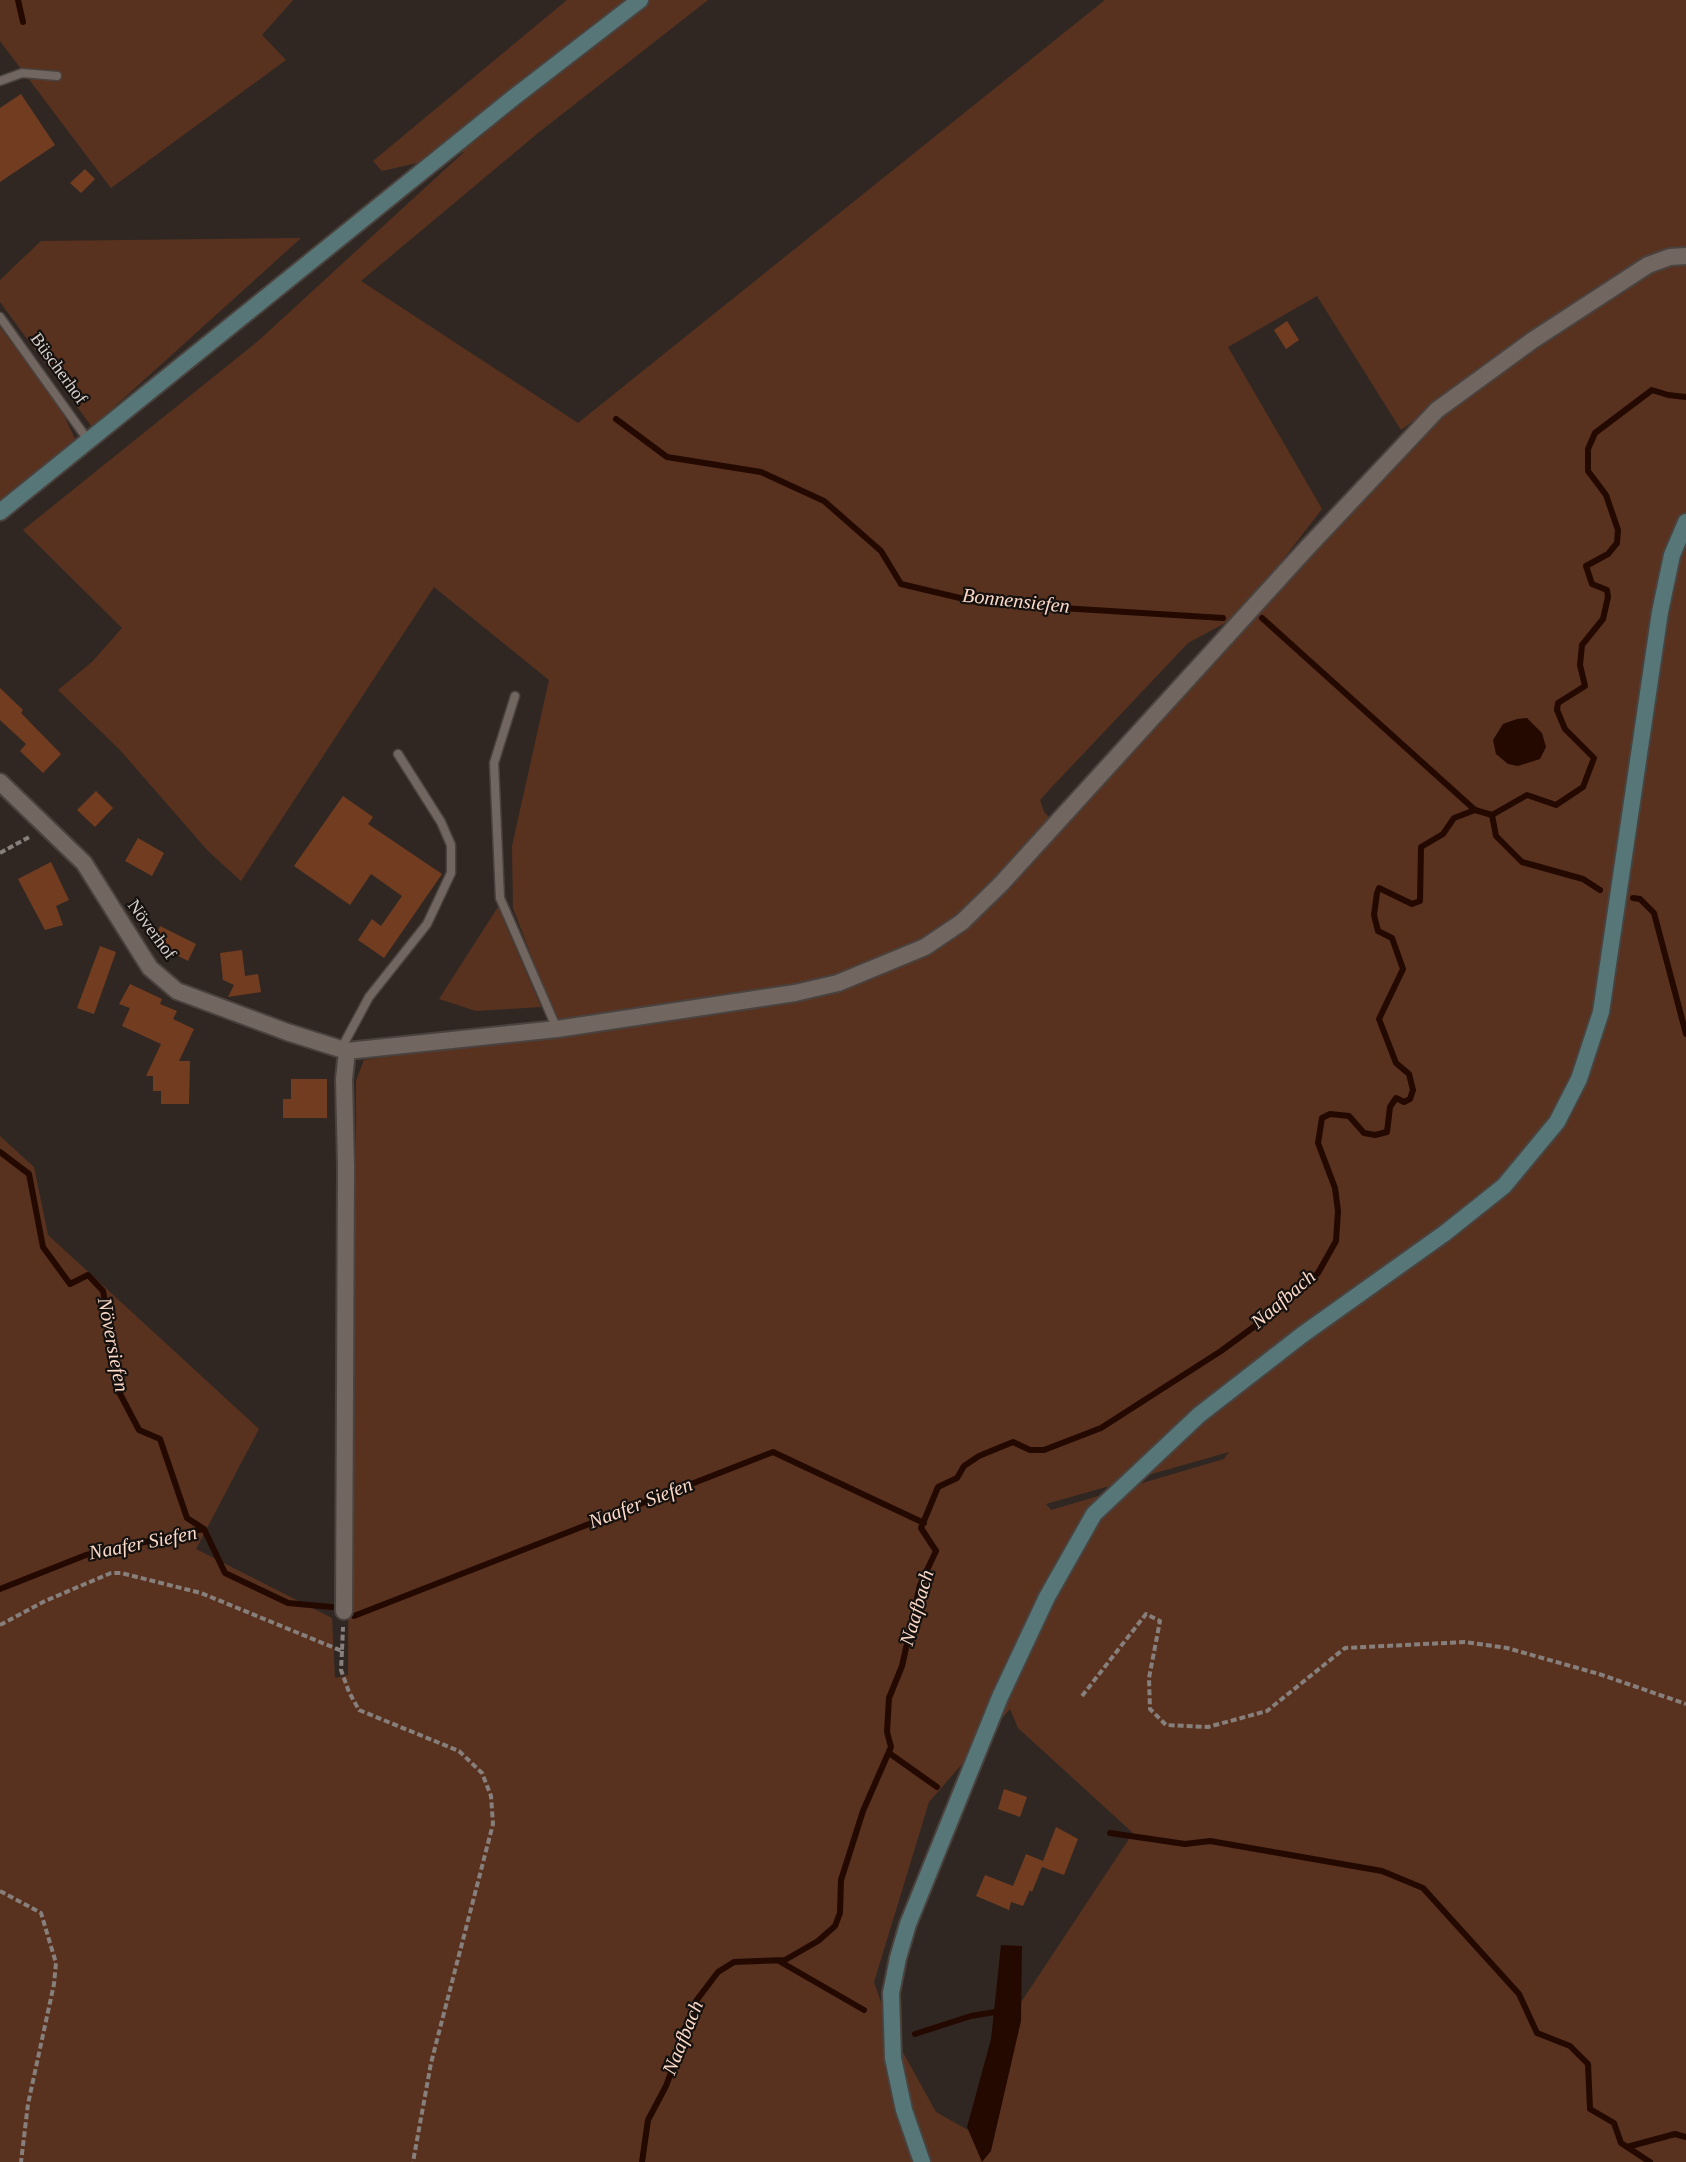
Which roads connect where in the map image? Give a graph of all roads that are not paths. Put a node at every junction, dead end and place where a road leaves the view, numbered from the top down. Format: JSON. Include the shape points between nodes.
{"nodes":[{"id":1,"x":640,"y":0,"type":"edge"},
{"id":2,"x":57,"y":76,"type":"dead end"},
{"id":3,"x":0,"y":81,"type":"edge"},
{"id":4,"x":1686,"y":256,"type":"edge"},
{"id":5,"x":0,"y":317,"type":"edge"},
{"id":6,"x":88,"y":440,"type":"junction"},
{"id":7,"x":0,"y":512,"type":"edge"},
{"id":8,"x":1686,"y":522,"type":"edge"},
{"id":9,"x":515,"y":696,"type":"dead end"},
{"id":10,"x":398,"y":754,"type":"dead end"},
{"id":11,"x":0,"y":782,"type":"edge"},
{"id":12,"x":557,"y":1029,"type":"junction"},
{"id":13,"x":344,"y":1050,"type":"junction"},
{"id":14,"x":344,"y":1611,"type":"road end"},
{"id":15,"x":922,"y":2162,"type":"edge"}],
"edges":[{"from":1,"to":6,"type":"main road"},
{"from":2,"to":3,"type":"lane","via":[[22,73]]},
{"from":4,"to":12,"type":"street","via":[[1648,265],[1533,340],[1437,410],[962,922],[934,941],[838,983]]},
{"from":5,"to":6,"type":"lane","name":"Büscherhof"},
{"from":6,"to":7,"type":"main road"},
{"from":8,"to":15,"type":"main road","via":[[1672,555],[1660,612],[1601,1012],[1579,1079],[1557,1122],[1504,1186],[1199,1415],[1094,1514],[1047,1597],[1000,1697],[908,1924],[898,1958],[891,1993],[893,2058],[904,2110]]},
{"from":9,"to":12,"type":"lane","via":[[494,763],[500,898]]},
{"from":10,"to":13,"type":"lane","via":[[441,822],[451,845],[452,873],[427,924],[369,997]]},
{"from":11,"to":13,"type":"street","name":"Növerhof","via":[[84,863],[150,968],[177,991]]},
{"from":12,"to":13,"type":"street"},
{"from":13,"to":14,"type":"street"}]}
